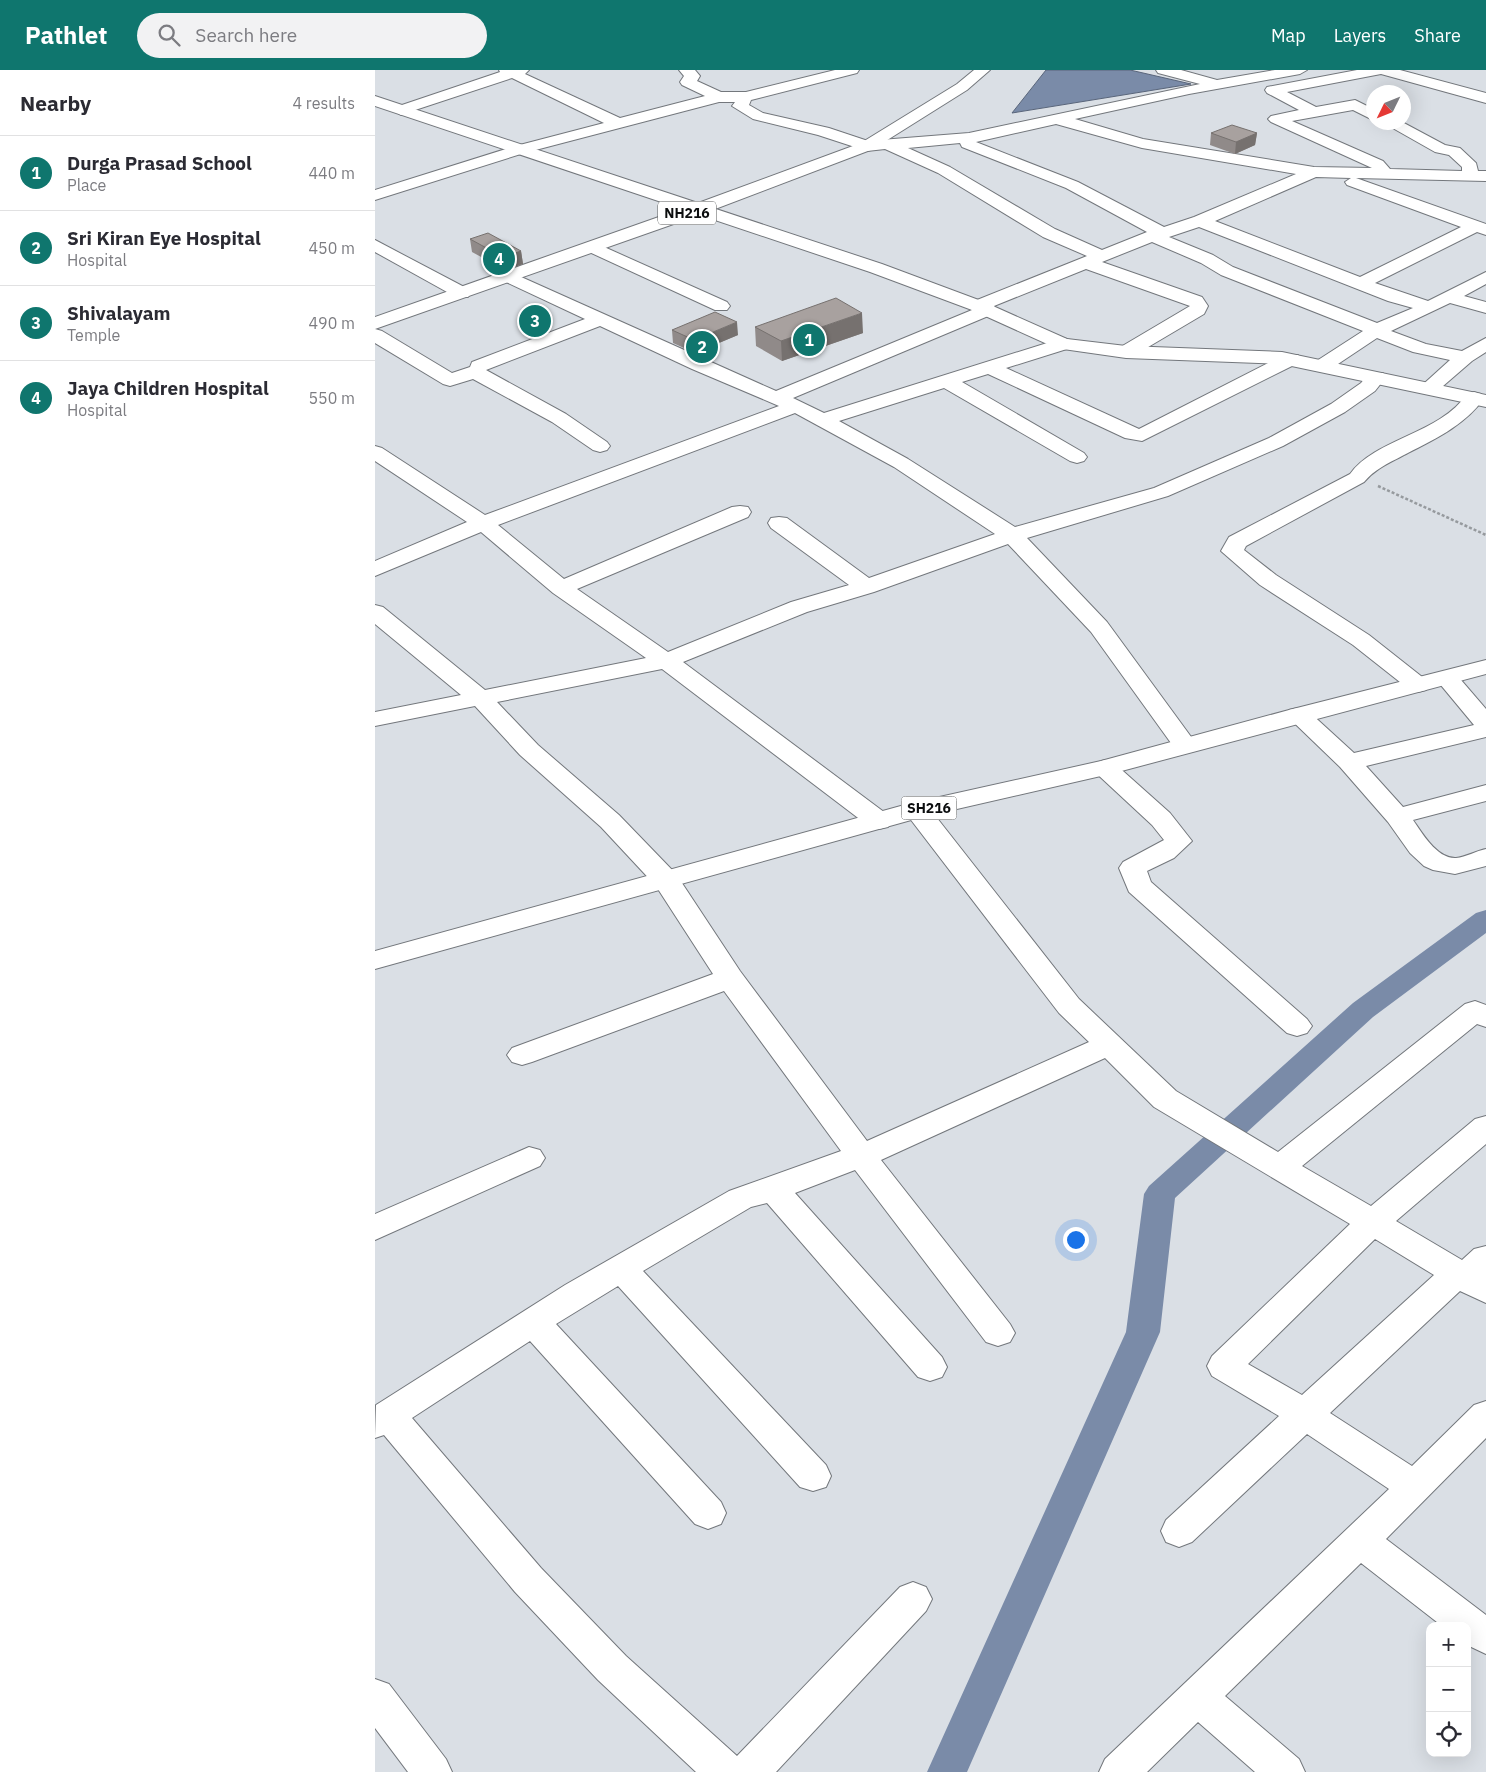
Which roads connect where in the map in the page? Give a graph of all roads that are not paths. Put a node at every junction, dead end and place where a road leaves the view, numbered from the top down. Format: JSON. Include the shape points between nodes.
{"nodes":[{"id":1,"x":686,"y":70,"type":"edge"},
{"id":2,"x":852,"y":70,"type":"edge"},
{"id":3,"x":983,"y":70,"type":"edge"},
{"id":4,"x":1163,"y":70,"type":"edge"},
{"id":5,"x":1300,"y":70,"type":"edge"},
{"id":6,"x":1381,"y":70,"type":"edge"},
{"id":7,"x":513,"y":71,"type":"edge"},
{"id":8,"x":1245,"y":79,"type":"junction"},
{"id":9,"x":1218,"y":84,"type":"junction"},
{"id":10,"x":1272,"y":90,"type":"junction"},
{"id":11,"x":719,"y":97,"type":"junction"},
{"id":12,"x":746,"y":97,"type":"junction"},
{"id":13,"x":1486,"y":98,"type":"edge"},
{"id":14,"x":375,"y":101,"type":"edge"},
{"id":15,"x":401,"y":110,"type":"junction"},
{"id":16,"x":1366,"y":111,"type":"edge"},
{"id":17,"x":1314,"y":112,"type":"junction"},
{"id":18,"x":1053,"y":119,"type":"junction"},
{"id":19,"x":617,"y":123,"type":"junction"},
{"id":20,"x":1404,"y":130,"type":"edge"},
{"id":21,"x":969,"y":138,"type":"junction"},
{"id":22,"x":887,"y":144,"type":"junction"},
{"id":23,"x":867,"y":146,"type":"junction"},
{"id":24,"x":518,"y":150,"type":"junction"},
{"id":25,"x":1478,"y":171,"type":"edge"},
{"id":26,"x":1321,"y":172,"type":"junction"},
{"id":27,"x":1387,"y":175,"type":"junction"},
{"id":28,"x":375,"y":195,"type":"edge"},
{"id":29,"x":696,"y":210,"type":"junction"},
{"id":30,"x":1200,"y":221,"type":"junction"},
{"id":31,"x":1481,"y":228,"type":"edge"},
{"id":32,"x":1157,"y":234,"type":"junction"},
{"id":33,"x":375,"y":245,"type":"edge"},
{"id":34,"x":593,"y":247,"type":"junction"},
{"id":35,"x":1094,"y":260,"type":"junction"},
{"id":36,"x":510,"y":277,"type":"junction"},
{"id":37,"x":1486,"y":277,"type":"edge"},
{"id":38,"x":1360,"y":284,"type":"junction"},
{"id":39,"x":462,"y":293,"type":"junction"},
{"id":40,"x":1448,"y":297,"type":"junction"},
{"id":41,"x":721,"y":306,"type":"dead end"},
{"id":42,"x":1430,"y":306,"type":"junction"},
{"id":43,"x":983,"y":308,"type":"junction"},
{"id":44,"x":1486,"y":308,"type":"edge"},
{"id":45,"x":601,"y":319,"type":"junction"},
{"id":46,"x":375,"y":323,"type":"edge"},
{"id":47,"x":1377,"y":330,"type":"junction"},
{"id":48,"x":375,"y":335,"type":"edge"},
{"id":49,"x":1063,"y":344,"type":"junction"},
{"id":50,"x":1486,"y":344,"type":"edge"},
{"id":51,"x":1126,"y":352,"type":"junction"},
{"id":52,"x":1465,"y":358,"type":"junction"},
{"id":53,"x":1291,"y":359,"type":"junction"},
{"id":54,"x":479,"y":366,"type":"dead end"},
{"id":55,"x":1322,"y":366,"type":"junction"},
{"id":56,"x":990,"y":368,"type":"junction"},
{"id":57,"x":1377,"y":377,"type":"junction"},
{"id":58,"x":946,"y":381,"type":"junction"},
{"id":59,"x":1428,"y":389,"type":"junction"},
{"id":60,"x":775,"y":398,"type":"junction"},
{"id":61,"x":1480,"y":399,"type":"edge"},
{"id":62,"x":796,"y":406,"type":"junction"},
{"id":63,"x":823,"y":420,"type":"junction"},
{"id":64,"x":600,"y":446,"type":"dead end"},
{"id":65,"x":375,"y":452,"type":"edge"},
{"id":66,"x":1077,"y":457,"type":"dead end"},
{"id":67,"x":739,"y":512,"type":"dead end"},
{"id":68,"x":483,"y":523,"type":"junction"},
{"id":69,"x":779,"y":523,"type":"dead end"},
{"id":70,"x":1012,"y":535,"type":"junction"},
{"id":71,"x":375,"y":569,"type":"edge"},
{"id":72,"x":865,"y":587,"type":"junction"},
{"id":73,"x":561,"y":588,"type":"junction"},
{"id":74,"x":375,"y":612,"type":"edge"},
{"id":75,"x":666,"y":661,"type":"junction"},
{"id":76,"x":1486,"y":667,"type":"edge"},
{"id":77,"x":1447,"y":678,"type":"junction"},
{"id":78,"x":1418,"y":685,"type":"junction"},
{"id":79,"x":481,"y":699,"type":"junction"},
{"id":80,"x":1298,"y":715,"type":"junction"},
{"id":81,"x":375,"y":719,"type":"edge"},
{"id":82,"x":1486,"y":724,"type":"edge"},
{"id":83,"x":1486,"y":730,"type":"edge"},
{"id":84,"x":1185,"y":745,"type":"junction"},
{"id":85,"x":1349,"y":762,"type":"junction"},
{"id":86,"x":1105,"y":768,"type":"junction"},
{"id":87,"x":1486,"y":793,"type":"edge"},
{"id":88,"x":917,"y":810,"type":"junction"},
{"id":89,"x":1397,"y":816,"type":"junction"},
{"id":90,"x":879,"y":821,"type":"junction"},
{"id":91,"x":1486,"y":857,"type":"edge"},
{"id":92,"x":666,"y":880,"type":"junction"},
{"id":93,"x":375,"y":960,"type":"edge"},
{"id":94,"x":730,"y":978,"type":"junction"},
{"id":95,"x":1482,"y":1011,"type":"edge"},
{"id":96,"x":1297,"y":1026,"type":"dead end"},
{"id":97,"x":1109,"y":1045,"type":"junction"},
{"id":98,"x":522,"y":1055,"type":"dead end"},
{"id":99,"x":1486,"y":1127,"type":"edge"},
{"id":100,"x":861,"y":1156,"type":"junction"},
{"id":101,"x":529,"y":1158,"type":"dead end"},
{"id":102,"x":1281,"y":1166,"type":"junction"},
{"id":103,"x":773,"y":1189,"type":"junction"},
{"id":104,"x":1373,"y":1222,"type":"junction"},
{"id":105,"x":375,"y":1228,"type":"edge"},
{"id":106,"x":621,"y":1268,"type":"junction"},
{"id":107,"x":1473,"y":1274,"type":"edge"},
{"id":108,"x":533,"y":1322,"type":"junction"},
{"id":109,"x":998,"y":1333,"type":"dead end"},
{"id":110,"x":930,"y":1368,"type":"dead end"},
{"id":111,"x":1306,"y":1415,"type":"junction"},
{"id":112,"x":1486,"y":1415,"type":"edge"},
{"id":113,"x":381,"y":1420,"type":"edge"},
{"id":114,"x":813,"y":1476,"type":"dead end"},
{"id":115,"x":1415,"y":1487,"type":"junction"},
{"id":116,"x":708,"y":1513,"type":"dead end"},
{"id":117,"x":1179,"y":1531,"type":"dead end"},
{"id":118,"x":1360,"y":1540,"type":"junction"},
{"id":119,"x":913,"y":1599,"type":"dead end"},
{"id":120,"x":1486,"y":1637,"type":"edge"},
{"id":121,"x":375,"y":1697,"type":"edge"},
{"id":122,"x":1197,"y":1697,"type":"junction"},
{"id":123,"x":431,"y":1772,"type":"edge"},
{"id":124,"x":725,"y":1772,"type":"edge"},
{"id":125,"x":749,"y":1772,"type":"edge"},
{"id":126,"x":1119,"y":1772,"type":"edge"},
{"id":127,"x":1285,"y":1772,"type":"edge"}],
"edges":[{"from":1,"to":11,"type":"main road","via":[[693,76],[687,82]]},
{"from":2,"to":12,"type":"main road"},
{"from":3,"to":23,"type":"main road","number":"NH216","via":[[962,87]]},
{"from":4,"to":9,"type":"main road"},
{"from":5,"to":8,"type":"main road"},
{"from":6,"to":10,"type":"main road"},
{"from":6,"to":13,"type":"main road"},
{"from":7,"to":15,"type":"main road"},
{"from":7,"to":19,"type":"main road"},
{"from":8,"to":9,"type":"main road"},
{"from":8,"to":10,"type":"main road"},
{"from":9,"to":18,"type":"main road"},
{"from":10,"to":17,"type":"main road"},
{"from":11,"to":12,"type":"main road"},
{"from":11,"to":19,"type":"main road"},
{"from":12,"to":23,"type":"main road","via":[[740,106],[758,116],[823,131]]},
{"from":14,"to":15,"type":"main road"},
{"from":15,"to":24,"type":"main road"},
{"from":16,"to":17,"type":"main road","via":[[1355,105]]},
{"from":17,"to":27,"type":"main road","via":[[1276,119],[1377,164]]},
{"from":18,"to":21,"type":"main road"},
{"from":18,"to":26,"type":"main road","via":[[1142,143]]},
{"from":19,"to":24,"type":"main road"},
{"from":20,"to":25,"type":"main road","via":[[1441,149],[1454,152]]},
{"from":21,"to":22,"type":"main road"},
{"from":21,"to":32,"type":"main road","via":[[968,144],[1072,185]]},
{"from":22,"to":23,"type":"main road"},
{"from":22,"to":35,"type":"main road","via":[[944,170]]},
{"from":23,"to":29,"type":"main road","number":"NH216"},
{"from":24,"to":28,"type":"main road"},
{"from":24,"to":29,"type":"main road"},
{"from":25,"to":27,"type":"main road"},
{"from":26,"to":27,"type":"main road"},
{"from":26,"to":30,"type":"main road"},
{"from":26,"to":31,"type":"main road"},
{"from":29,"to":34,"type":"main road","number":"NH216"},
{"from":29,"to":43,"type":"main road","via":[[876,268]]},
{"from":30,"to":32,"type":"main road"},
{"from":30,"to":38,"type":"main road"},
{"from":31,"to":38,"type":"main road"},
{"from":32,"to":35,"type":"main road"},
{"from":32,"to":47,"type":"main road","via":[[1227,270]]},
{"from":33,"to":39,"type":"main road"},
{"from":34,"to":36,"type":"main road","number":"NH216"},
{"from":34,"to":41,"type":"main road"},
{"from":35,"to":43,"type":"main road"},
{"from":35,"to":51,"type":"main road","via":[[1196,301],[1199,306],[1198,310]]},
{"from":36,"to":39,"type":"main road","number":"NH216"},
{"from":36,"to":45,"type":"main road"},
{"from":37,"to":40,"type":"main road"},
{"from":38,"to":42,"type":"main road"},
{"from":39,"to":46,"type":"main road","number":"NH216"},
{"from":40,"to":42,"type":"main road"},
{"from":40,"to":44,"type":"main road"},
{"from":42,"to":47,"type":"main road"},
{"from":43,"to":49,"type":"main road"},
{"from":43,"to":60,"type":"main road"},
{"from":45,"to":54,"type":"main road"},
{"from":45,"to":60,"type":"main road"},
{"from":47,"to":52,"type":"main road","via":[[1392,339],[1434,353]]},
{"from":47,"to":55,"type":"main road"},
{"from":48,"to":64,"type":"main road","via":[[450,380],[475,372],[559,418]]},
{"from":49,"to":51,"type":"main road"},
{"from":49,"to":56,"type":"main road"},
{"from":50,"to":52,"type":"main road"},
{"from":51,"to":53,"type":"main road"},
{"from":52,"to":59,"type":"main road"},
{"from":53,"to":55,"type":"main road"},
{"from":53,"to":56,"type":"main road","via":[[1142,435],[1132,434]]},
{"from":55,"to":57,"type":"main road"},
{"from":56,"to":58,"type":"main road"},
{"from":57,"to":59,"type":"main road"},
{"from":57,"to":70,"type":"main road","via":[[1337,408],[1276,442],[1210,472],[1161,492]]},
{"from":58,"to":63,"type":"main road"},
{"from":58,"to":66,"type":"main road"},
{"from":59,"to":61,"type":"main road"},
{"from":60,"to":62,"type":"main road"},
{"from":61,"to":78,"type":"main road","via":[[1458,416],[1366,466],[1357,478],[1237,542],[1231,551],[1268,580],[1361,640]]},
{"from":62,"to":63,"type":"main road"},
{"from":62,"to":68,"type":"main road"},
{"from":63,"to":70,"type":"main road","via":[[901,463]]},
{"from":65,"to":68,"type":"main road"},
{"from":67,"to":73,"type":"main road"},
{"from":68,"to":71,"type":"main road"},
{"from":68,"to":73,"type":"main road"},
{"from":69,"to":72,"type":"main road"},
{"from":70,"to":72,"type":"main road"},
{"from":70,"to":84,"type":"main road","via":[[1099,627]]},
{"from":72,"to":75,"type":"main road","via":[[799,606]]},
{"from":73,"to":75,"type":"main road"},
{"from":74,"to":79,"type":"main road"},
{"from":75,"to":79,"type":"main road"},
{"from":75,"to":90,"type":"main road"},
{"from":76,"to":77,"type":"main road","number":"SH216"},
{"from":77,"to":78,"type":"main road","number":"SH216"},
{"from":77,"to":82,"type":"main road"},
{"from":78,"to":80,"type":"main road","number":"SH216"},
{"from":79,"to":81,"type":"main road"},
{"from":79,"to":92,"type":"main road","via":[[529,750],[610,821]]},
{"from":80,"to":84,"type":"main road","number":"SH216"},
{"from":80,"to":85,"type":"main road"},
{"from":83,"to":85,"type":"main road"},
{"from":84,"to":86,"type":"main road","number":"SH216"},
{"from":85,"to":89,"type":"main road"},
{"from":86,"to":88,"type":"main road","number":"SH216"},
{"from":86,"to":96,"type":"main road","via":[[1161,819],[1179,841],[1165,852],[1132,868],[1139,886]]},
{"from":87,"to":89,"type":"main road"},
{"from":88,"to":90,"type":"main road","number":"SH216"},
{"from":88,"to":97,"type":"main road","via":[[1069,1006]]},
{"from":89,"to":91,"type":"main road","via":[[1424,852],[1441,862],[1451,866]]},
{"from":90,"to":92,"type":"main road","number":"SH216"},
{"from":92,"to":93,"type":"main road","number":"SH216"},
{"from":92,"to":94,"type":"main road"},
{"from":94,"to":98,"type":"main road"},
{"from":94,"to":100,"type":"main road"},
{"from":95,"to":102,"type":"main road"},
{"from":97,"to":100,"type":"main road"},
{"from":97,"to":102,"type":"main road","via":[[1165,1098]]},
{"from":99,"to":104,"type":"main road"},
{"from":100,"to":103,"type":"main road"},
{"from":100,"to":109,"type":"main road"},
{"from":101,"to":105,"type":"main road"},
{"from":102,"to":104,"type":"main road"},
{"from":103,"to":106,"type":"main road","via":[[740,1199]]},
{"from":103,"to":110,"type":"main road"},
{"from":104,"to":107,"type":"main road"},
{"from":104,"to":111,"type":"main road","via":[[1224,1366]]},
{"from":106,"to":108,"type":"main road"},
{"from":106,"to":114,"type":"main road"},
{"from":107,"to":111,"type":"main road"},
{"from":108,"to":113,"type":"main road"},
{"from":108,"to":116,"type":"main road"},
{"from":111,"to":115,"type":"main road"},
{"from":111,"to":117,"type":"main road"},
{"from":112,"to":115,"type":"main road"},
{"from":113,"to":124,"type":"main road","via":[[612,1668]]},
{"from":115,"to":118,"type":"main road"},
{"from":118,"to":120,"type":"main road"},
{"from":118,"to":122,"type":"main road"},
{"from":119,"to":125,"type":"main road"},
{"from":121,"to":123,"type":"main road"},
{"from":122,"to":126,"type":"main road"},
{"from":122,"to":127,"type":"main road"}]}
